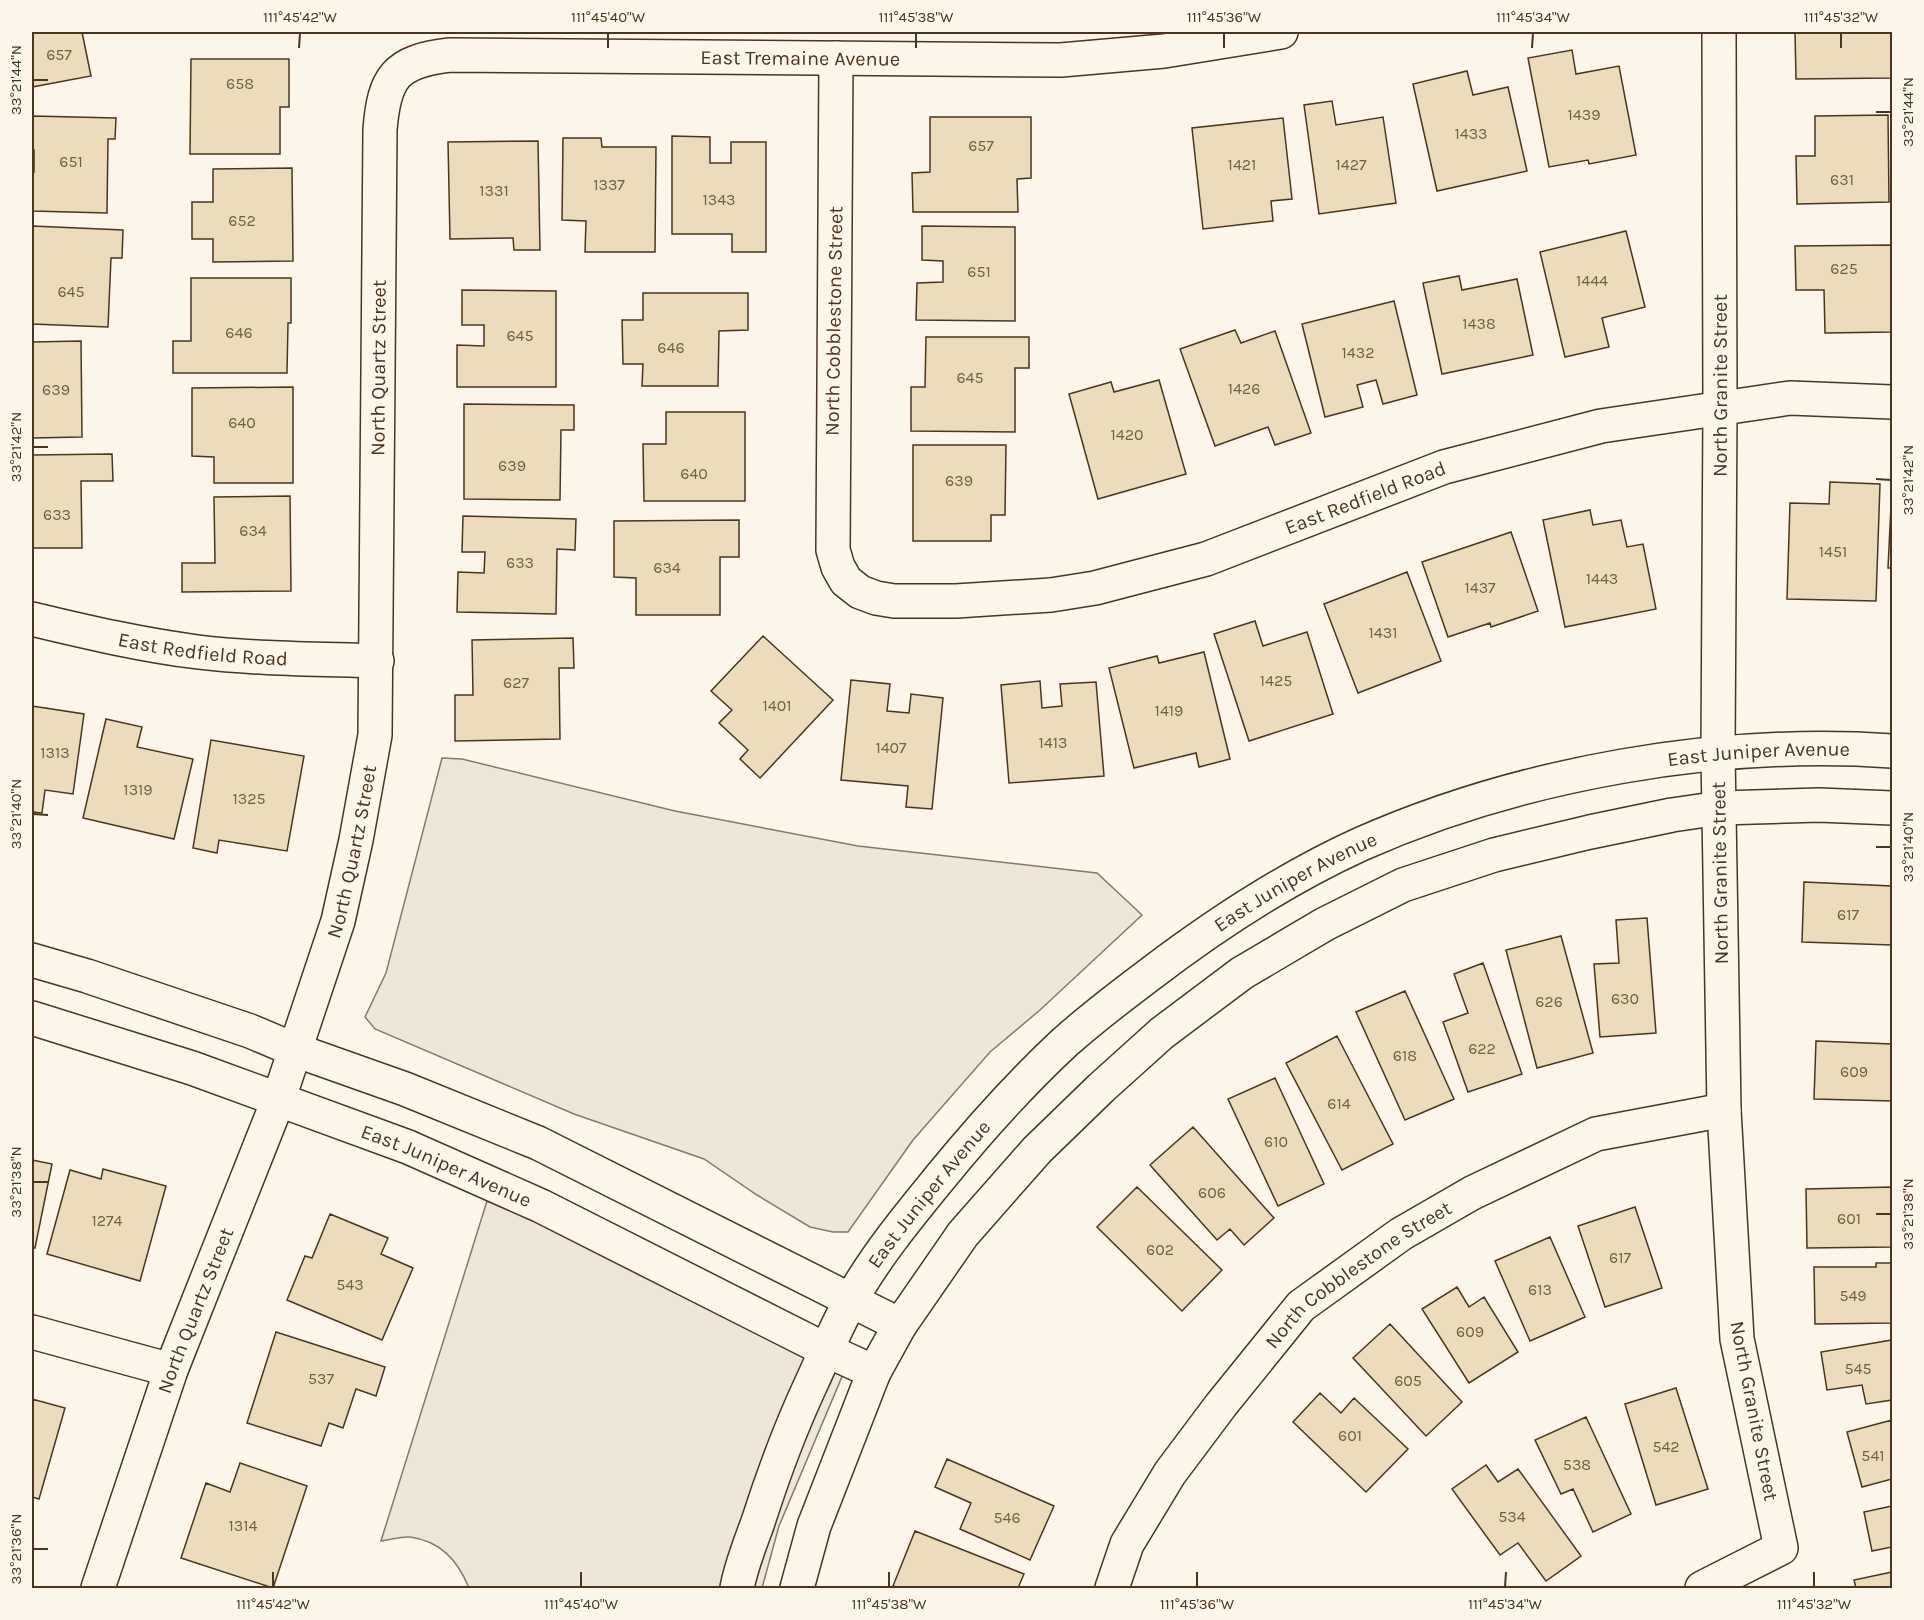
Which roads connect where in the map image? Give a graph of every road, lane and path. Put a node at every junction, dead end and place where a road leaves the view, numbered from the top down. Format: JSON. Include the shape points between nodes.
{"nodes":[{"id":1,"x":1719,"y":32,"type":"edge"},
{"id":2,"x":1267,"y":33,"type":"edge"},
{"id":3,"x":836,"y":58,"type":"junction"},
{"id":4,"x":394,"y":76,"type":"joint"},
{"id":5,"x":1893,"y":402,"type":"edge"},
{"id":6,"x":1720,"y":408,"type":"junction"},
{"id":7,"x":846,"y":581,"type":"joint"},
{"id":8,"x":32,"y":619,"type":"edge"},
{"id":9,"x":377,"y":661,"type":"junction"},
{"id":10,"x":1893,"y":751,"type":"edge"},
{"id":11,"x":1718,"y":754,"type":"junction"},
{"id":12,"x":1720,"y":808,"type":"junction"},
{"id":13,"x":1893,"y":808,"type":"edge"},
{"id":14,"x":32,"y":960,"type":"edge"},
{"id":15,"x":32,"y":1018,"type":"edge"},
{"id":16,"x":295,"y":1050,"type":"junction"},
{"id":17,"x":279,"y":1098,"type":"junction"},
{"id":18,"x":1724,"y":1110,"type":"junction"},
{"id":19,"x":839,"y":1324,"type":"junction"},
{"id":20,"x":32,"y":1332,"type":"edge"},
{"id":21,"x":887,"y":1348,"type":"junction"},
{"id":22,"x":171,"y":1370,"type":"junction"},
{"id":23,"x":98,"y":1588,"type":"edge"},
{"id":24,"x":737,"y":1588,"type":"edge"},
{"id":25,"x":797,"y":1588,"type":"edge"},
{"id":26,"x":1112,"y":1588,"type":"edge"},
{"id":27,"x":1702,"y":1588,"type":"edge"}],
"edges":[{"from":1,"to":6,"type":"street","name":"North Granite Street"},
{"from":2,"to":3,"type":"street","name":"East Tremaine Avenue","via":[[1164,51],[1061,60]]},
{"from":3,"to":4,"type":"street","name":"East Tremaine Avenue","via":[[450,55],[428,57]]},
{"from":3,"to":7,"type":"street","name":"North Cobblestone Street","via":[[832,531],[836,558]]},
{"from":4,"to":9,"type":"street","name":"North Quartz Street","via":[[385,93],[380,130]]},
{"from":5,"to":6,"type":"street","name":"East Redfield Road","via":[[1791,398]]},
{"from":6,"to":7,"type":"street","name":"East Redfield Road","via":[[1601,426],[1444,467],[1206,559],[1095,588],[1004,599],[894,601],[860,592]]},
{"from":6,"to":11,"type":"street","name":"North Granite Street"},
{"from":8,"to":9,"type":"street","name":"East Redfield Road","via":[[198,652]]},
{"from":9,"to":16,"type":"street","name":"North Quartz Street","via":[[375,735],[356,840],[338,921]]},
{"from":10,"to":11,"type":"street","name":"East Juniper Avenue"},
{"from":11,"to":12,"type":"street","name":"North Granite Street"},
{"from":11,"to":19,"type":"street","name":"East Juniper Avenue","via":[[1602,769],[1521,788],[1440,813],[1361,844],[1273,888],[1200,937],[1065,1043],[999,1110],[915,1207],[872,1266]]},
{"from":12,"to":13,"type":"street"},
{"from":12,"to":18,"type":"street","name":"North Granite Street"},
{"from":12,"to":21,"type":"street","via":[[1494,855],[1403,885],[1325,924],[1242,973],[1162,1033],[1037,1150],[963,1234]]},
{"from":14,"to":16,"type":"street","name":"East Juniper Avenue","via":[[250,1030]]},
{"from":15,"to":17,"type":"street","name":"East Juniper Avenue"},
{"from":16,"to":17,"type":"street","name":"North Quartz Street"},
{"from":16,"to":19,"type":"street","name":"East Juniper Avenue","via":[[538,1143]]},
{"from":17,"to":19,"type":"street","name":"East Juniper Avenue"},
{"from":17,"to":22,"type":"street","name":"North Quartz Street"},
{"from":18,"to":26,"type":"street","name":"North Cobblestone Street","via":[[1596,1134],[1472,1193],[1401,1234],[1301,1306],[1170,1473],[1127,1544]]},
{"from":18,"to":27,"type":"street","name":"North Granite Street","via":[[1737,1339],[1781,1548]]},
{"from":19,"to":21,"type":"street","name":"East Juniper Avenue"},
{"from":19,"to":21,"type":"street","name":"East Juniper Avenue"},
{"from":19,"to":24,"type":"street","via":[[796,1416]]},
{"from":20,"to":22,"type":"street"},
{"from":21,"to":25,"type":"street","via":[[814,1526]]},
{"from":22,"to":23,"type":"street","name":"North Quartz Street"}]}
